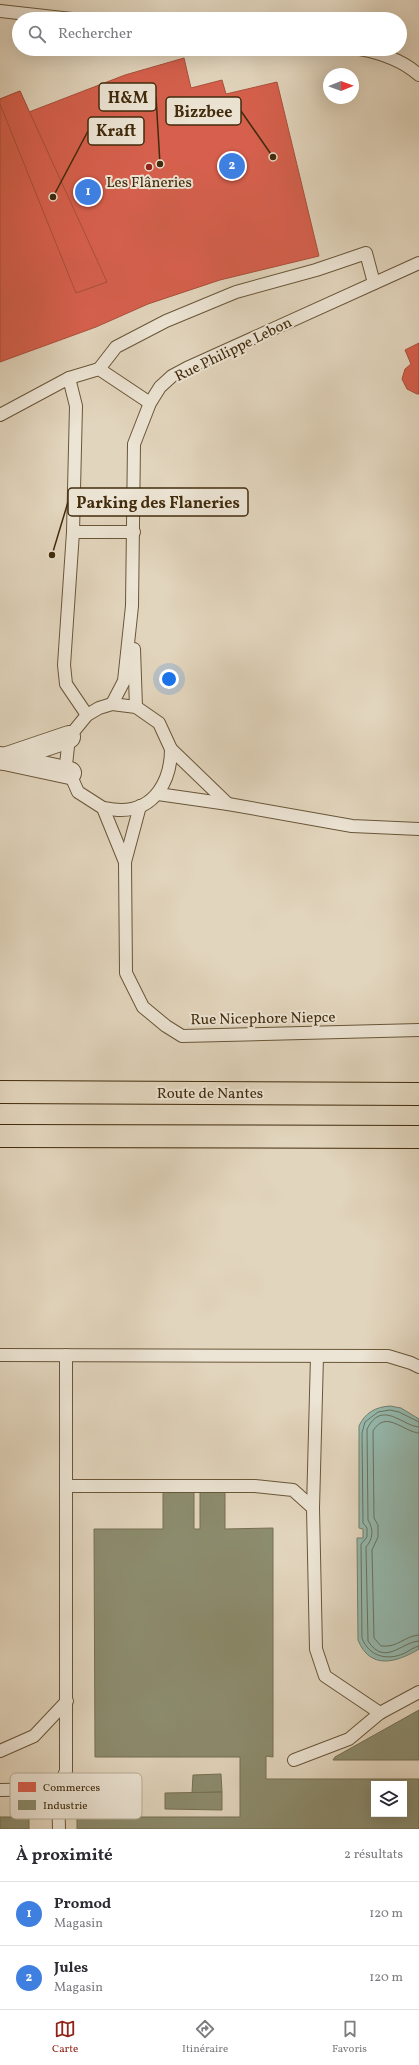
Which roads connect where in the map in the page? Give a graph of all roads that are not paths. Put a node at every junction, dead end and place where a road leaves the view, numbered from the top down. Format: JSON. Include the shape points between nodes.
{"nodes":[{"id":1,"x":0,"y":11,"type":"edge"},
{"id":2,"x":12,"y":12,"type":"edge"},
{"id":3,"x":388,"y":56,"type":"edge"},
{"id":4,"x":419,"y":75,"type":"edge"},
{"id":5,"x":419,"y":263,"type":"edge"},
{"id":6,"x":374,"y":283,"type":"junction"},
{"id":7,"x":99,"y":369,"type":"junction"},
{"id":8,"x":69,"y":378,"type":"junction"},
{"id":9,"x":150,"y":403,"type":"junction"},
{"id":10,"x":0,"y":415,"type":"edge"},
{"id":11,"x":73,"y":532,"type":"junction"},
{"id":12,"x":134,"y":532,"type":"junction"},
{"id":13,"x":132,"y":606,"type":"junction"},
{"id":14,"x":112,"y":704,"type":"junction"},
{"id":15,"x":136,"y":707,"type":"junction"},
{"id":16,"x":87,"y":715,"type":"junction"},
{"id":17,"x":69,"y":737,"type":"junction"},
{"id":18,"x":171,"y":749,"type":"junction"},
{"id":19,"x":2,"y":758,"type":"edge"},
{"id":20,"x":68,"y":769,"type":"junction"},
{"id":21,"x":158,"y":794,"type":"junction"},
{"id":22,"x":228,"y":804,"type":"junction"},
{"id":23,"x":140,"y":806,"type":"junction"},
{"id":24,"x":103,"y":808,"type":"junction"},
{"id":25,"x":419,"y":829,"type":"edge"},
{"id":26,"x":126,"y":862,"type":"junction"},
{"id":27,"x":419,"y":1030,"type":"edge"},
{"id":28,"x":0,"y":1092,"type":"edge"},
{"id":29,"x":419,"y":1094,"type":"edge"},
{"id":30,"x":0,"y":1136,"type":"edge"},
{"id":31,"x":419,"y":1137,"type":"edge"},
{"id":32,"x":0,"y":1355,"type":"edge"},
{"id":33,"x":66,"y":1355,"type":"junction"},
{"id":34,"x":317,"y":1356,"type":"junction"},
{"id":35,"x":419,"y":1368,"type":"edge"},
{"id":36,"x":66,"y":1486,"type":"junction"},
{"id":37,"x":314,"y":1508,"type":"junction"},
{"id":38,"x":419,"y":1692,"type":"edge"},
{"id":39,"x":67,"y":1701,"type":"junction"},
{"id":40,"x":380,"y":1713,"type":"junction"},
{"id":41,"x":0,"y":1751,"type":"edge"},
{"id":42,"x":294,"y":1760,"type":"dead end"},
{"id":43,"x":65,"y":1773,"type":"edge"},
{"id":44,"x":0,"y":1790,"type":"edge"},
{"id":45,"x":10,"y":1790,"type":"edge"},
{"id":46,"x":59,"y":1819,"type":"edge"},
{"id":47,"x":59,"y":1829,"type":"edge"}],
"edges":[{"from":1,"to":2,"type":"lane"},
{"from":3,"to":4,"type":"lane"},
{"from":5,"to":6,"type":"lane","name":"Rue Philippe Lebon"},
{"from":6,"to":7,"type":"lane","via":[[366,253],[236,292],[166,321],[116,347]]},
{"from":6,"to":9,"type":"lane","name":"Rue Philippe Lebon","via":[[172,376],[160,387]]},
{"from":7,"to":8,"type":"lane"},
{"from":7,"to":9,"type":"lane"},
{"from":8,"to":10,"type":"lane"},
{"from":8,"to":11,"type":"lane","via":[[76,406]]},
{"from":9,"to":12,"type":"lane","name":"Rue Philippe Lebon","via":[[134,444]]},
{"from":11,"to":12,"type":"lane"},
{"from":11,"to":16,"type":"lane","via":[[64,665],[66,684]]},
{"from":12,"to":13,"type":"lane","name":"Rue Philippe Lebon"},
{"from":13,"to":14,"type":"lane","name":"Rue Philippe Lebon","via":[[124,681]]},
{"from":13,"to":15,"type":"lane"},
{"from":14,"to":15,"type":"lane"},
{"from":14,"to":16,"type":"lane"},
{"from":15,"to":18,"type":"lane","via":[[159,723]]},
{"from":16,"to":17,"type":"lane"},
{"from":17,"to":19,"type":"street"},
{"from":17,"to":20,"type":"lane"},
{"from":18,"to":21,"type":"lane","via":[[167,780]]},
{"from":18,"to":22,"type":"lane"},
{"from":19,"to":20,"type":"street"},
{"from":20,"to":24,"type":"lane","via":[[78,792]]},
{"from":21,"to":22,"type":"lane"},
{"from":21,"to":23,"type":"lane"},
{"from":22,"to":25,"type":"lane","via":[[352,826]]},
{"from":23,"to":24,"type":"lane","via":[[122,810]]},
{"from":23,"to":26,"type":"lane"},
{"from":24,"to":26,"type":"lane","name":"Rue Nicephore Niepce"},
{"from":26,"to":27,"type":"lane","name":"Rue Nicephore Niepce","via":[[126,973],[143,1007],[182,1036]]},
{"from":28,"to":29,"type":"highway","name":"Route de Nantes"},
{"from":30,"to":31,"type":"highway"},
{"from":32,"to":33,"type":"lane"},
{"from":33,"to":34,"type":"lane"},
{"from":33,"to":36,"type":"lane"},
{"from":34,"to":35,"type":"lane","via":[[388,1356]]},
{"from":34,"to":37,"type":"lane"},
{"from":36,"to":37,"type":"lane","via":[[255,1486],[293,1490]]},
{"from":36,"to":39,"type":"lane"},
{"from":37,"to":40,"type":"lane","via":[[318,1656],[325,1676]]},
{"from":38,"to":40,"type":"lane"},
{"from":39,"to":41,"type":"lane","via":[[34,1736]]},
{"from":39,"to":43,"type":"lane"},
{"from":40,"to":42,"type":"lane","via":[[349,1739]]},
{"from":44,"to":45,"type":"lane"},
{"from":46,"to":47,"type":"lane"}]}
